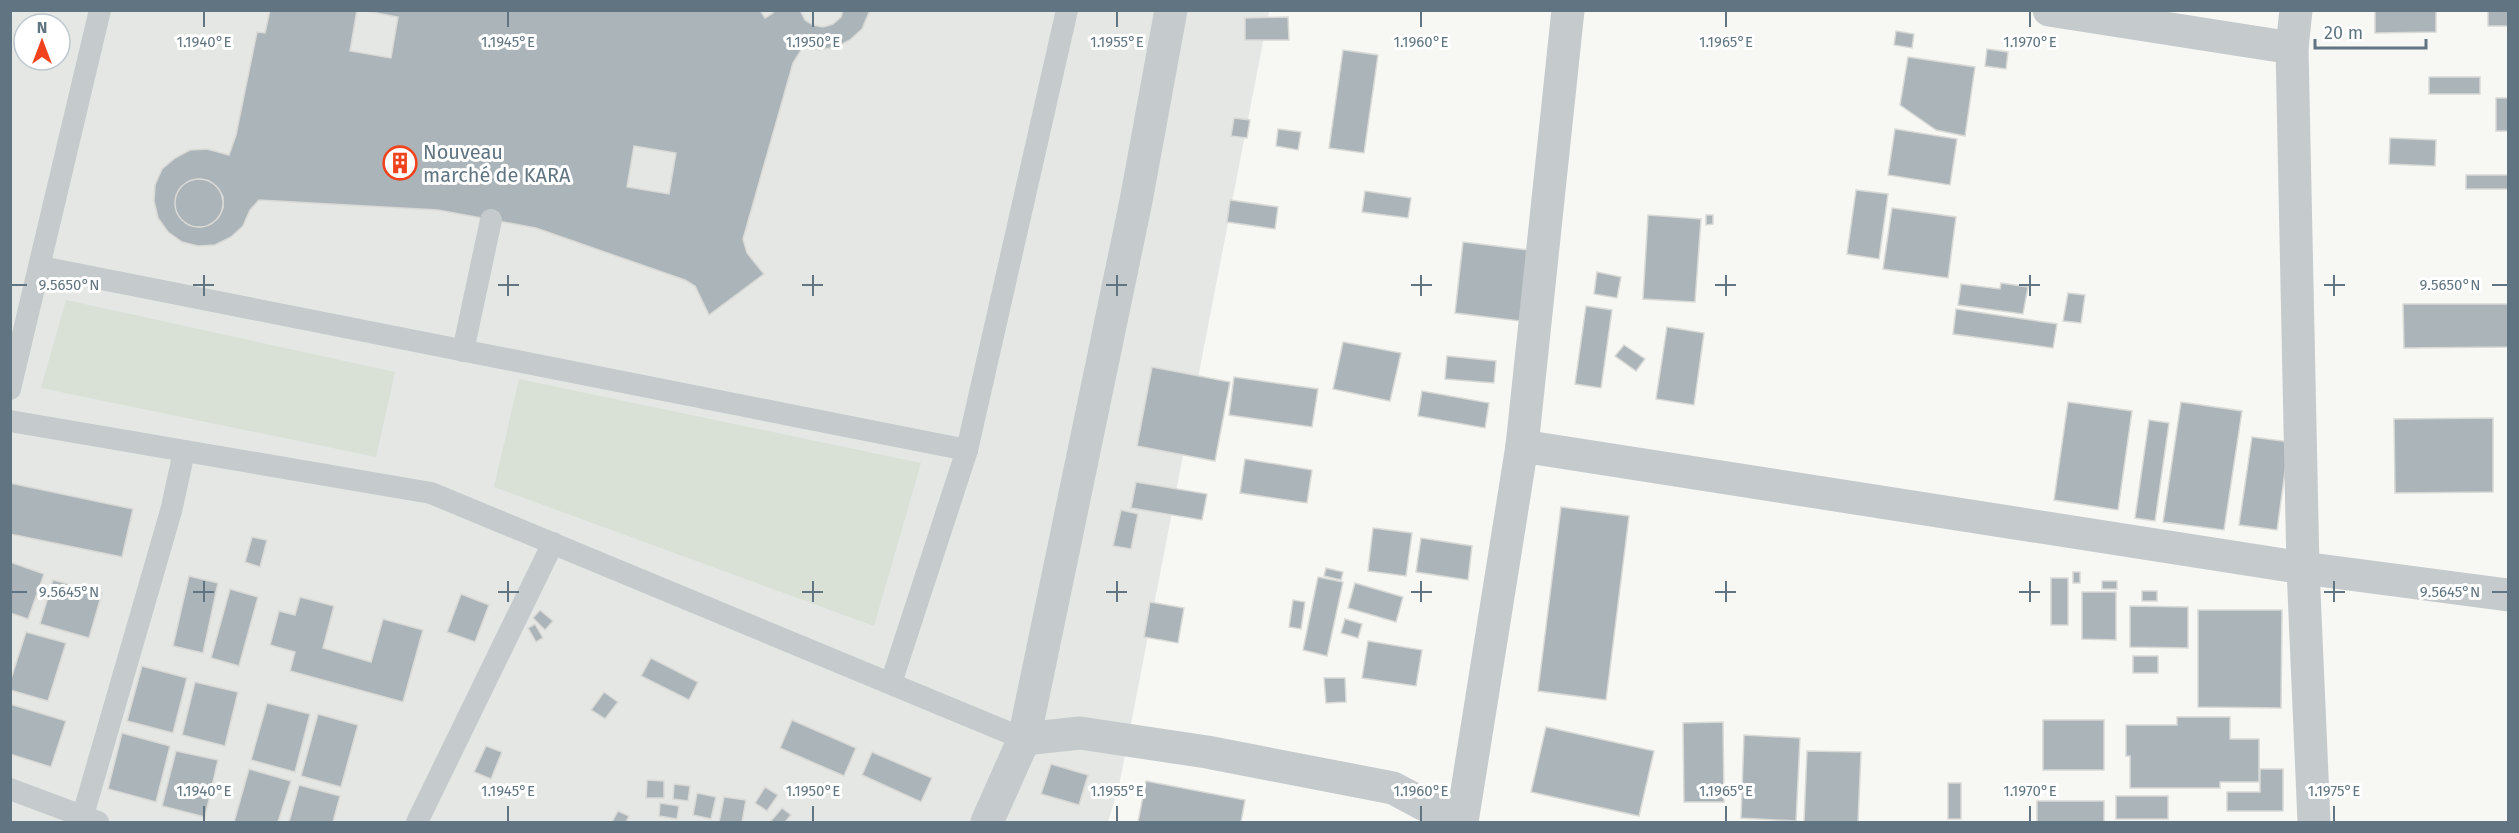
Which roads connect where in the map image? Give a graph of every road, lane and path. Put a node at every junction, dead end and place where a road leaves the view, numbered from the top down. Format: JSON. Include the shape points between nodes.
{"nodes":[{"id":1,"x":100,"y":10,"type":"edge"},
{"id":2,"x":1067,"y":10,"type":"edge"},
{"id":3,"x":1171,"y":10,"type":"edge"},
{"id":4,"x":1568,"y":10,"type":"edge"},
{"id":5,"x":2049,"y":10,"type":"edge"},
{"id":6,"x":2296,"y":10,"type":"edge"},
{"id":7,"x":2292,"y":48,"type":"junction"},
{"id":8,"x":491,"y":220,"type":"dead end"},
{"id":9,"x":41,"y":267,"type":"junction"},
{"id":10,"x":462,"y":351,"type":"junction"},
{"id":11,"x":10,"y":389,"type":"edge"},
{"id":12,"x":10,"y":421,"type":"edge"},
{"id":13,"x":1522,"y":446,"type":"junction"},
{"id":14,"x":967,"y":450,"type":"junction"},
{"id":15,"x":184,"y":452,"type":"junction"},
{"id":16,"x":553,"y":543,"type":"junction"},
{"id":17,"x":2303,"y":568,"type":"junction"},
{"id":18,"x":2508,"y":595,"type":"edge"},
{"id":19,"x":891,"y":683,"type":"junction"},
{"id":20,"x":1024,"y":739,"type":"junction"},
{"id":21,"x":10,"y":789,"type":"edge"},
{"id":22,"x":87,"y":821,"type":"edge"},
{"id":23,"x":417,"y":822,"type":"edge"},
{"id":24,"x":987,"y":822,"type":"edge"},
{"id":25,"x":1457,"y":822,"type":"edge"},
{"id":26,"x":1462,"y":822,"type":"edge"},
{"id":27,"x":2314,"y":822,"type":"edge"}],
"edges":[{"from":1,"to":9,"type":"lane"},
{"from":2,"to":14,"type":"lane"},
{"from":3,"to":20,"type":"street","via":[[1136,201]]},
{"from":4,"to":13,"type":"street"},
{"from":5,"to":7,"type":"street"},
{"from":6,"to":7,"type":"street"},
{"from":7,"to":17,"type":"street"},
{"from":8,"to":10,"type":"lane"},
{"from":9,"to":10,"type":"lane"},
{"from":9,"to":11,"type":"lane"},
{"from":10,"to":14,"type":"lane"},
{"from":12,"to":15,"type":"lane"},
{"from":13,"to":17,"type":"street"},
{"from":13,"to":26,"type":"street"},
{"from":14,"to":19,"type":"lane"},
{"from":15,"to":16,"type":"lane","via":[[431,493]]},
{"from":15,"to":22,"type":"lane"},
{"from":16,"to":19,"type":"lane"},
{"from":16,"to":23,"type":"lane"},
{"from":17,"to":18,"type":"street"},
{"from":17,"to":27,"type":"street"},
{"from":19,"to":20,"type":"lane"},
{"from":20,"to":24,"type":"street"},
{"from":20,"to":25,"type":"street","via":[[1080,733],[1207,752],[1393,788]]},
{"from":21,"to":22,"type":"lane"}]}
